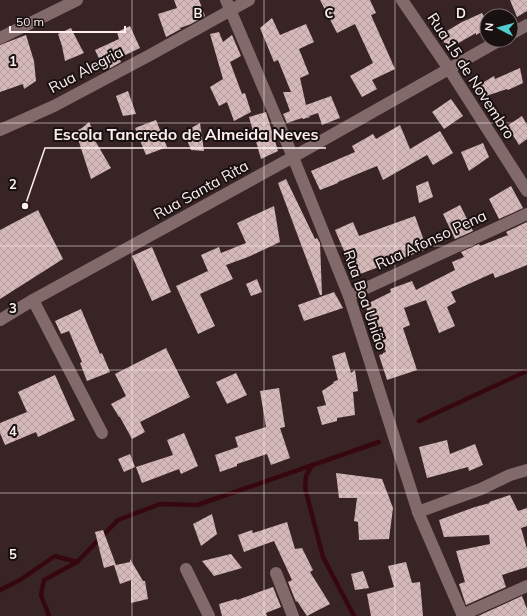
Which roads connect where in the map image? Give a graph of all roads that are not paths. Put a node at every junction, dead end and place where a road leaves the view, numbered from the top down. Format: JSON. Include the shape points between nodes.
{"nodes":[{"id":1,"x":77,"y":0,"type":"edge"},
{"id":2,"x":249,"y":0,"type":"edge"},
{"id":3,"x":402,"y":0,"type":"edge"},
{"id":4,"x":228,"y":5,"type":"edge"},
{"id":5,"x":0,"y":38,"type":"edge"},
{"id":6,"x":486,"y":48,"type":"edge"},
{"id":7,"x":449,"y":69,"type":"junction"},
{"id":8,"x":0,"y":130,"type":"edge"},
{"id":9,"x":293,"y":157,"type":"junction"},
{"id":10,"x":527,"y":191,"type":"edge"},
{"id":11,"x":527,"y":214,"type":"edge"},
{"id":12,"x":349,"y":296,"type":"junction"},
{"id":13,"x":33,"y":300,"type":"junction"},
{"id":14,"x":0,"y":320,"type":"edge"},
{"id":15,"x":102,"y":433,"type":"dead end"},
{"id":16,"x":527,"y":470,"type":"edge"},
{"id":17,"x":418,"y":512,"type":"junction"},
{"id":18,"x":186,"y":569,"type":"dead end"},
{"id":19,"x":276,"y":573,"type":"dead end"},
{"id":20,"x":527,"y":586,"type":"edge"},
{"id":21,"x":209,"y":616,"type":"edge"},
{"id":22,"x":293,"y":616,"type":"edge"},
{"id":23,"x":463,"y":616,"type":"edge"}],
"edges":[{"from":1,"to":5,"type":"street"},
{"from":2,"to":4,"type":"street","name":"Rua Alegria"},
{"from":3,"to":7,"type":"street","name":"Rua 15 de Novembro"},
{"from":4,"to":8,"type":"street","name":"Rua Alegria","via":[[150,55],[54,106]]},
{"from":4,"to":9,"type":"street","name":"Rua Boa União"},
{"from":6,"to":7,"type":"street","name":"Rua Santa Rita"},
{"from":7,"to":9,"type":"street","name":"Rua Santa Rita"},
{"from":7,"to":10,"type":"street","name":"Rua 15 de Novembro"},
{"from":9,"to":12,"type":"street","name":"Rua Boa União"},
{"from":9,"to":13,"type":"street","name":"Rua Santa Rita"},
{"from":11,"to":12,"type":"street","name":"Rua Afonso Pena"},
{"from":12,"to":17,"type":"street","name":"Rua Boa União"},
{"from":13,"to":14,"type":"street","name":"Rua Santa Rita"},
{"from":13,"to":15,"type":"street"},
{"from":16,"to":17,"type":"street"},
{"from":17,"to":23,"type":"street","name":"Rua Boa União"},
{"from":18,"to":21,"type":"street"},
{"from":19,"to":22,"type":"street"},
{"from":20,"to":23,"type":"street"}]}
